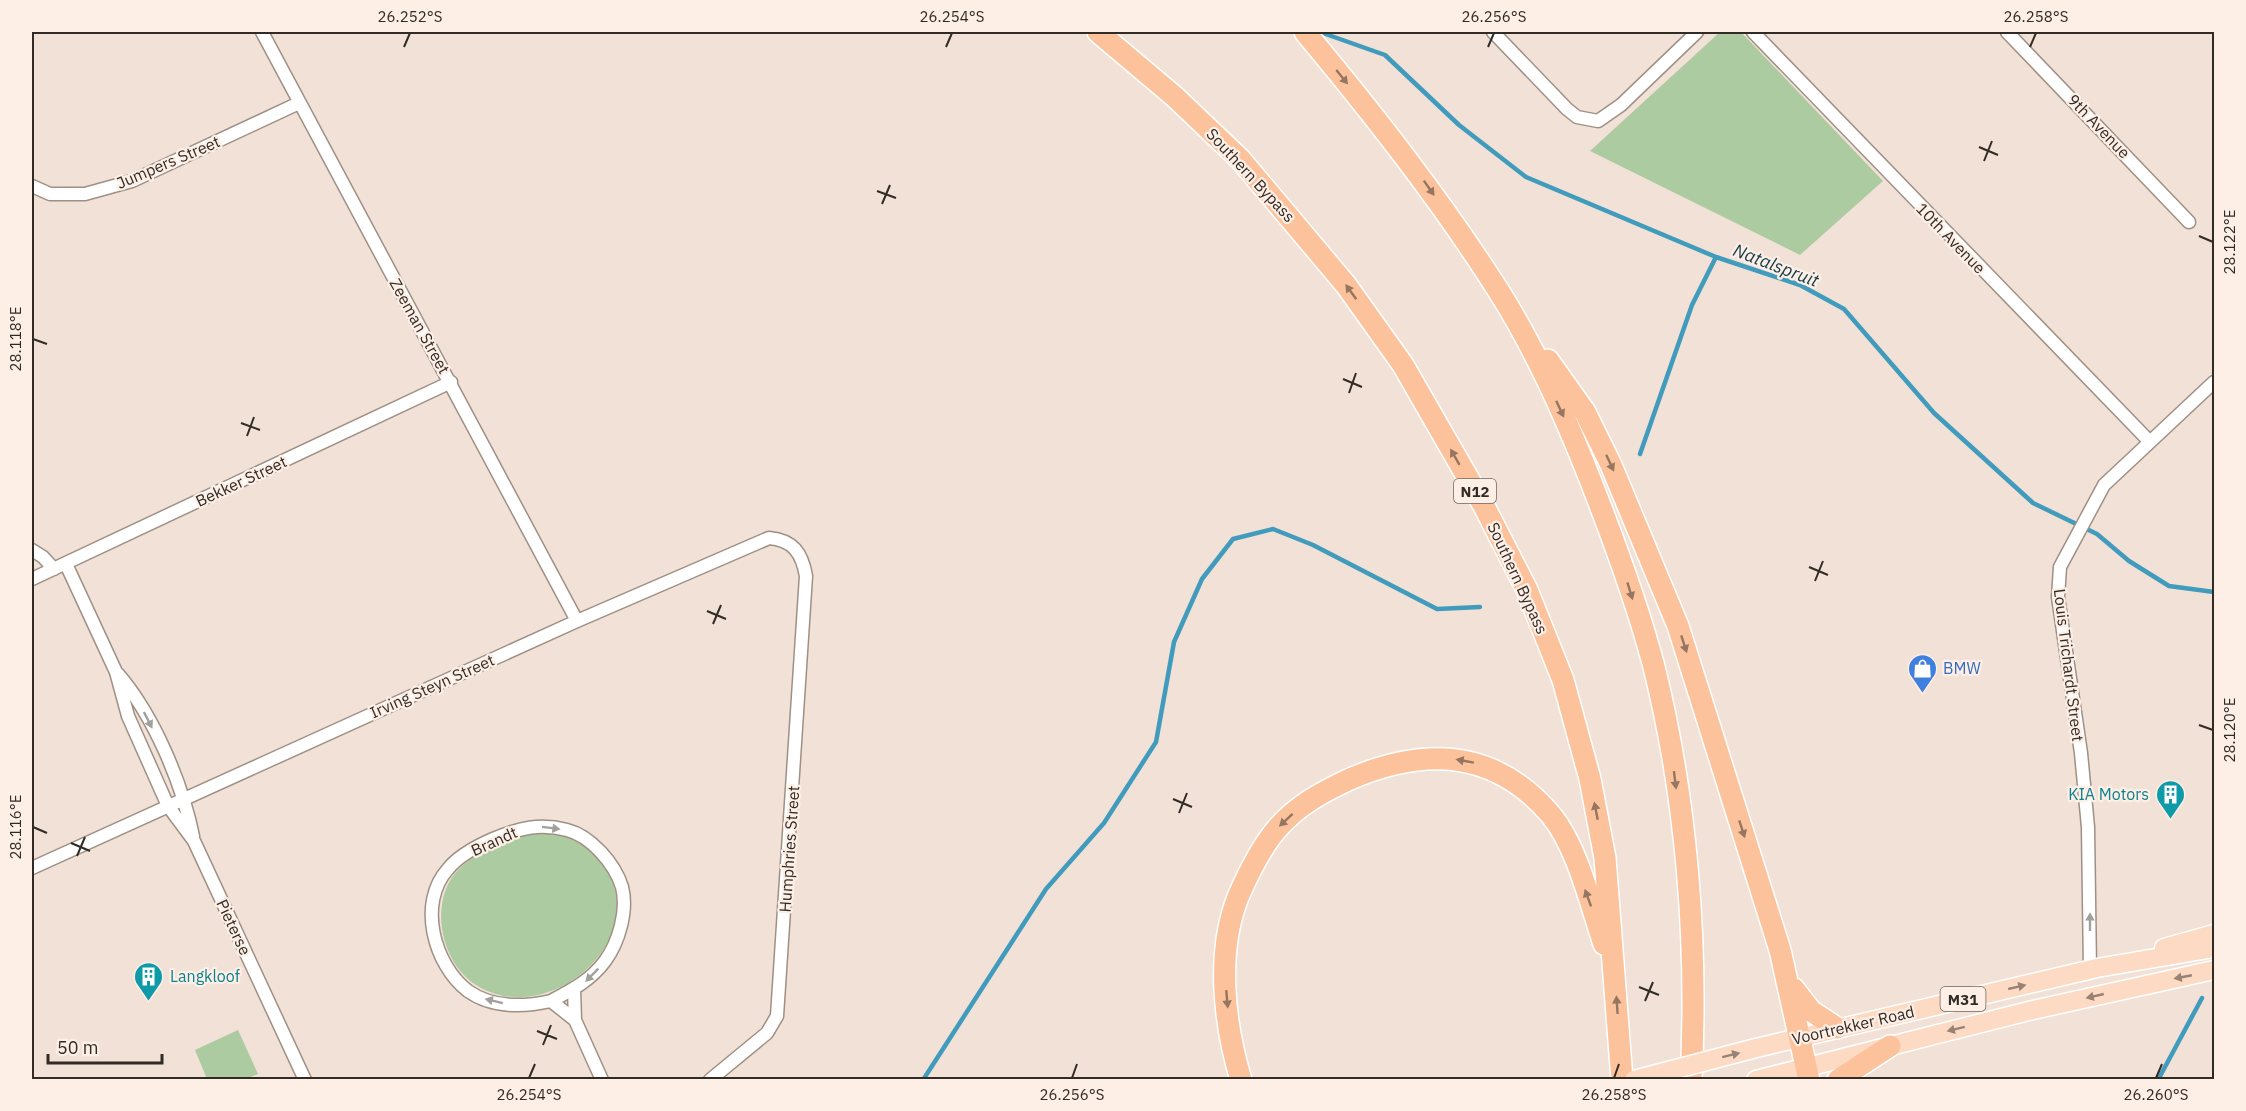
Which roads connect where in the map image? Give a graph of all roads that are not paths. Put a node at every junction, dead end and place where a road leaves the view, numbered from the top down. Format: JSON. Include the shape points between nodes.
{"nodes":[{"id":1,"x":262,"y":32,"type":"edge"},
{"id":2,"x":1098,"y":32,"type":"edge"},
{"id":3,"x":1305,"y":32,"type":"edge"},
{"id":4,"x":1493,"y":32,"type":"edge"},
{"id":5,"x":1697,"y":32,"type":"edge"},
{"id":6,"x":1753,"y":32,"type":"edge"},
{"id":7,"x":2007,"y":32,"type":"edge"},
{"id":8,"x":299,"y":103,"type":"junction"},
{"id":9,"x":32,"y":186,"type":"edge"},
{"id":10,"x":2189,"y":222,"type":"dead end"},
{"id":11,"x":1499,"y":291,"type":"junction"},
{"id":12,"x":451,"y":382,"type":"junction"},
{"id":13,"x":2214,"y":382,"type":"edge"},
{"id":14,"x":2150,"y":442,"type":"junction"},
{"id":15,"x":32,"y":550,"type":"edge"},
{"id":16,"x":66,"y":564,"type":"junction"},
{"id":17,"x":54,"y":569,"type":"junction"},
{"id":18,"x":32,"y":579,"type":"edge"},
{"id":19,"x":806,"y":588,"type":"joint"},
{"id":20,"x":577,"y":621,"type":"junction"},
{"id":21,"x":116,"y":672,"type":"junction"},
{"id":22,"x":185,"y":798,"type":"junction"},
{"id":23,"x":168,"y":806,"type":"junction"},
{"id":24,"x":194,"y":841,"type":"junction"},
{"id":25,"x":32,"y":868,"type":"edge"},
{"id":26,"x":2214,"y":934,"type":"edge"},
{"id":27,"x":2214,"y":948,"type":"edge"},
{"id":28,"x":2093,"y":969,"type":"junction"},
{"id":29,"x":2214,"y":970,"type":"edge"},
{"id":30,"x":1615,"y":973,"type":"junction"},
{"id":31,"x":1786,"y":975,"type":"junction"},
{"id":32,"x":574,"y":989,"type":"junction"},
{"id":33,"x":551,"y":1001,"type":"junction"},
{"id":34,"x":575,"y":1020,"type":"junction"},
{"id":35,"x":1837,"y":1028,"type":"junction"},
{"id":36,"x":1801,"y":1036,"type":"junction"},
{"id":37,"x":1890,"y":1046,"type":"junction"},
{"id":38,"x":1808,"y":1073,"type":"edge"},
{"id":39,"x":1624,"y":1076,"type":"edge"},
{"id":40,"x":1240,"y":1077,"type":"edge"},
{"id":41,"x":1759,"y":1079,"type":"edge"},
{"id":42,"x":305,"y":1080,"type":"edge"},
{"id":43,"x":602,"y":1080,"type":"edge"},
{"id":44,"x":710,"y":1080,"type":"edge"},
{"id":45,"x":1691,"y":1080,"type":"edge"},
{"id":46,"x":1839,"y":1080,"type":"edge"}],
"edges":[{"from":1,"to":8,"type":"street","name":"Zeeman Street"},
{"from":30,"to":2,"type":"highway","name":"Southern Bypass","number":"N12","one_way":true,"via":[[1605,858],[1590,779],[1563,680],[1527,590],[1484,506],[1403,365],[1346,285],[1240,159]]},
{"from":3,"to":11,"type":"highway","one_way":true,"via":[[1394,140]]},
{"from":4,"to":5,"type":"street","via":[[1577,117],[1598,121],[1621,105]]},
{"from":6,"to":14,"type":"street","name":"10th Avenue"},
{"from":7,"to":10,"type":"street","name":"9th Avenue"},
{"from":8,"to":9,"type":"street","name":"Jumpers Street","via":[[132,181],[85,194],[50,194]]},
{"from":8,"to":12,"type":"street","name":"Zeeman Street"},
{"from":11,"to":31,"type":"highway","one_way":true,"via":[[1585,412],[1637,524],[1678,626]]},
{"from":11,"to":45,"type":"highway","one_way":true,"via":[[1533,351],[1575,441],[1618,551],[1654,667],[1672,758],[1684,850],[1693,964]]},
{"from":12,"to":16,"type":"street","name":"Bekker Street"},
{"from":12,"to":20,"type":"street","name":"Zeeman Street"},
{"from":13,"to":14,"type":"street","name":"Louis Trichardt Street"},
{"from":28,"to":14,"type":"street","name":"Louis Trichardt Street","one_way":true,"via":[[2081,753],[2058,597],[2062,559],[2100,492],[2122,465]]},
{"from":15,"to":17,"type":"street"},
{"from":16,"to":17,"type":"street","name":"Bekker Street"},
{"from":16,"to":21,"type":"street","name":"Pieterse"},
{"from":17,"to":18,"type":"street","name":"Bekker Street"},
{"from":19,"to":20,"type":"street","name":"Irving Steyn Street","via":[[799,552],[780,539],[769,538]]},
{"from":19,"to":44,"type":"street","name":"Humphries Street","via":[[777,1016],[767,1033]]},
{"from":20,"to":22,"type":"street","name":"Irving Steyn Street"},
{"from":21,"to":22,"type":"street","name":"Pieterse","one_way":true,"via":[[148,718]]},
{"from":21,"to":23,"type":"street","name":"Pieterse","via":[[128,716]]},
{"from":22,"to":23,"type":"street","name":"Irving Steyn Street"},
{"from":22,"to":24,"type":"street","name":"Pieterse"},
{"from":23,"to":24,"type":"street","name":"Pieterse"},
{"from":23,"to":25,"type":"street","name":"Irving Steyn Street"},
{"from":24,"to":42,"type":"street","name":"Pieterse"},
{"from":26,"to":28,"type":"main road"},
{"from":27,"to":28,"type":"main road","name":"Voortrekker Road","number":"M31"},
{"from":35,"to":28,"type":"main road","name":"Voortrekker Road","number":"M31","one_way":true},
{"from":29,"to":37,"type":"main road","name":"Voortrekker Road","number":"M31","one_way":true},
{"from":39,"to":30,"type":"highway","name":"Southern Bypass","number":"N12","one_way":true},
{"from":30,"to":40,"type":"highway","one_way":true,"via":[[1569,847],[1552,816],[1530,794],[1505,775],[1476,763],[1418,758],[1388,765],[1321,792],[1300,807],[1276,830],[1254,864],[1238,898],[1225,954],[1231,1035]]},
{"from":31,"to":35,"type":"highway","via":[[1805,1005]]},
{"from":31,"to":36,"type":"highway"},
{"from":32,"to":33,"type":"street","name":"Brandt"},
{"from":33,"to":32,"type":"street","name":"Brandt","one_way":true,"via":[[527,1006],[492,1002],[469,991],[441,956],[431,913],[446,870],[462,855],[512,831],[551,826],[572,832],[607,859],[622,888],[618,937],[605,960],[587,981]]},
{"from":32,"to":34,"type":"street"},
{"from":33,"to":34,"type":"street"},
{"from":34,"to":43,"type":"street"},
{"from":35,"to":36,"type":"main road","name":"Voortrekker Road","number":"M31"},
{"from":36,"to":38,"type":"highway"},
{"from":39,"to":36,"type":"main road","name":"Voortrekker Road","number":"M31","one_way":true,"bridge":true},
{"from":37,"to":38,"type":"main road","name":"Voortrekker Road","number":"M31"},
{"from":37,"to":46,"type":"highway"},
{"from":38,"to":41,"type":"main road","name":"Voortrekker Road","number":"M31"}]}
